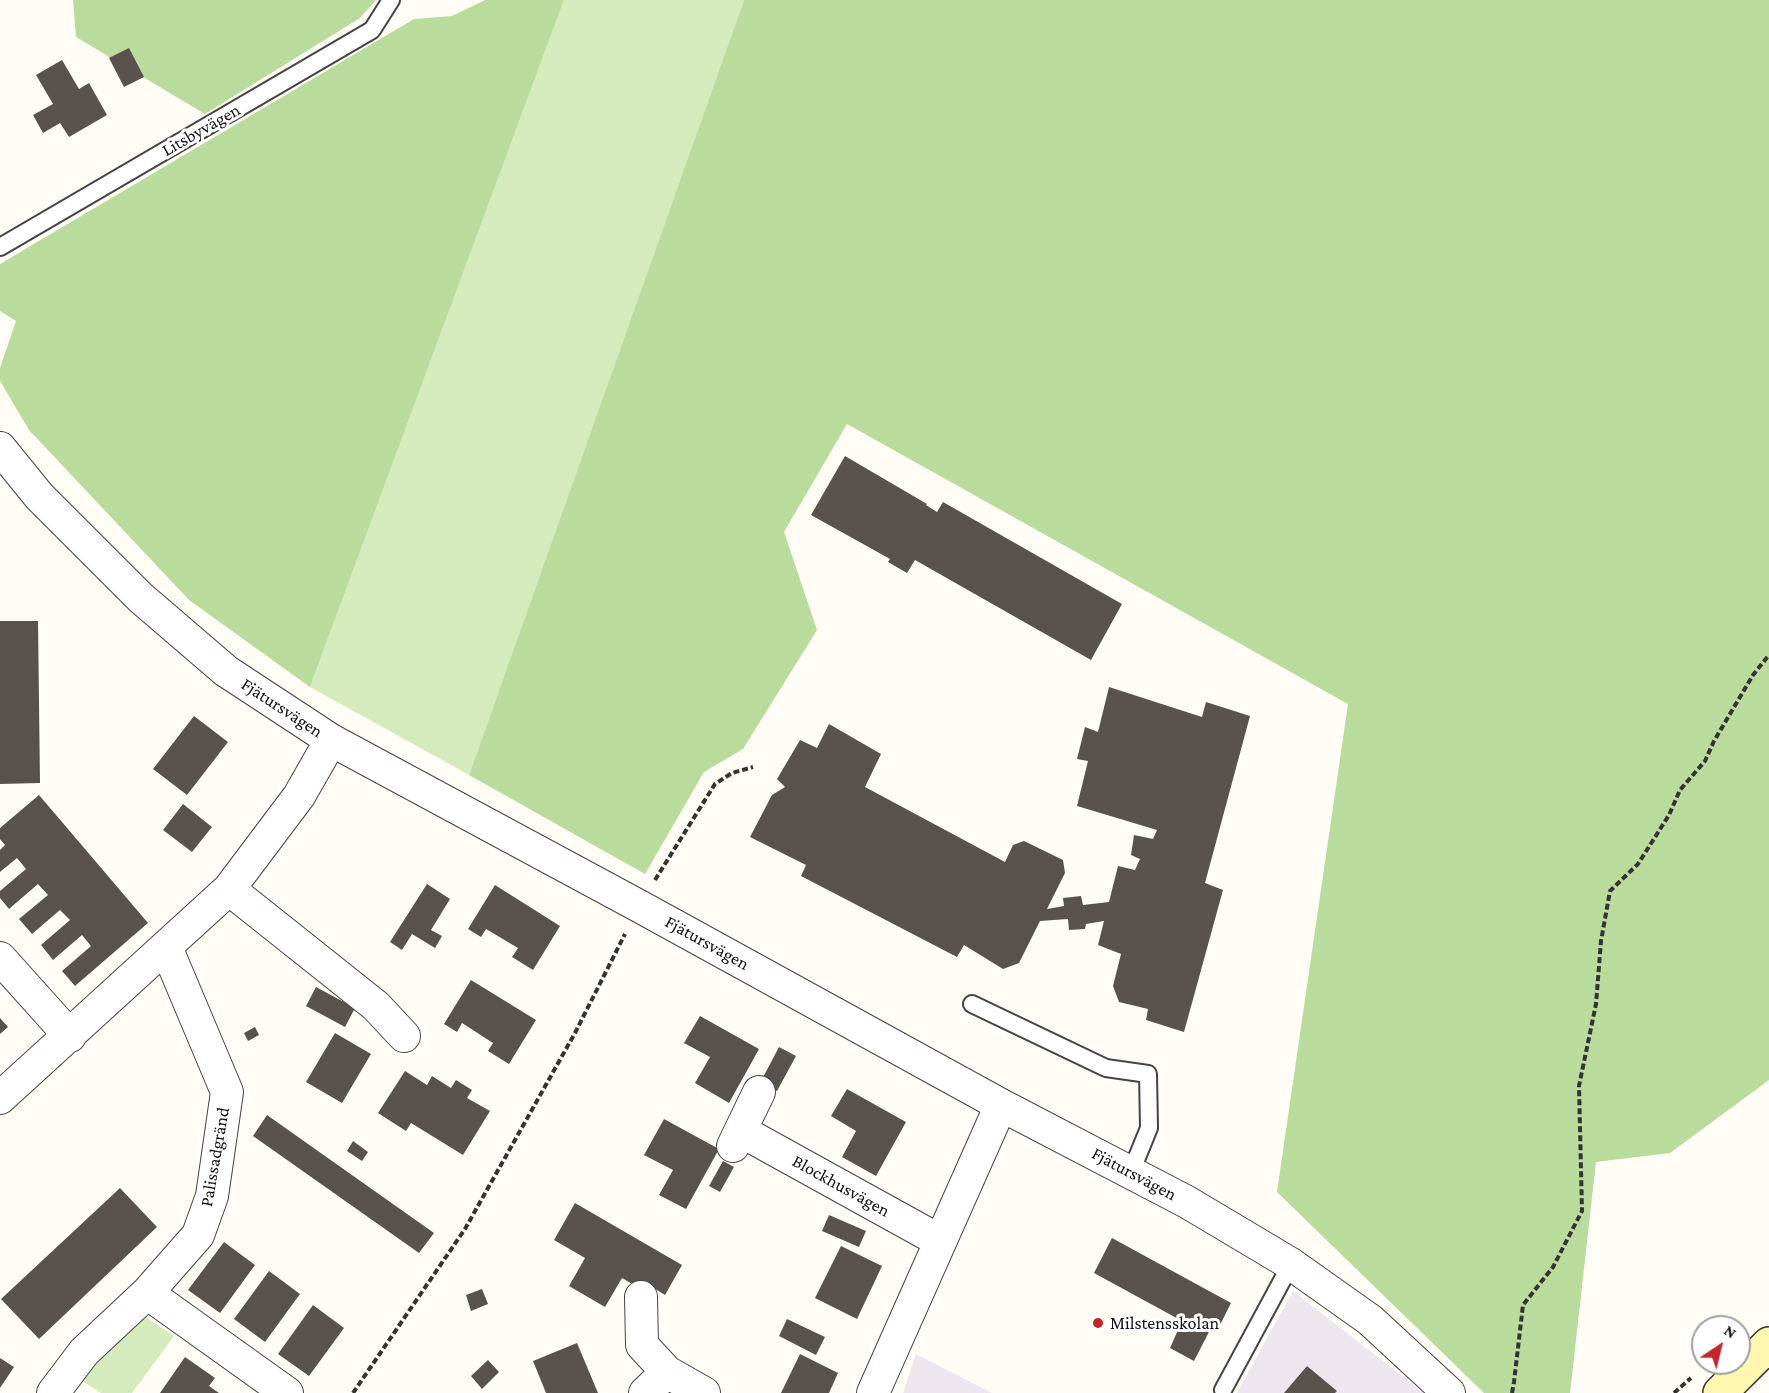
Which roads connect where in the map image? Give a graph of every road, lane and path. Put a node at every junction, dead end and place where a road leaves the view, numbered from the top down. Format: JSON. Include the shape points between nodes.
{"nodes":[{"id":1,"x":391,"y":0,"type":"edge"},
{"id":2,"x":0,"y":247,"type":"edge"},
{"id":3,"x":0,"y":448,"type":"edge"},
{"id":4,"x":1769,"y":655,"type":"edge"},
{"id":5,"x":331,"y":740,"type":"junction"},
{"id":6,"x":753,"y":767,"type":"dead end"},
{"id":7,"x":229,"y":889,"type":"junction"},
{"id":8,"x":639,"y":906,"type":"junction"},
{"id":9,"x":166,"y":948,"type":"junction"},
{"id":10,"x":0,"y":958,"type":"edge"},
{"id":11,"x":972,"y":1004,"type":"dead end"},
{"id":12,"x":70,"y":1036,"type":"junction"},
{"id":13,"x":404,"y":1036,"type":"dead end"},
{"id":14,"x":759,"y":1092,"type":"dead end"},
{"id":15,"x":0,"y":1098,"type":"edge"},
{"id":16,"x":1001,"y":1105,"type":"junction"},
{"id":17,"x":1131,"y":1172,"type":"junction"},
{"id":18,"x":940,"y":1241,"type":"junction"},
{"id":19,"x":1291,"y":1264,"type":"junction"},
{"id":20,"x":147,"y":1293,"type":"junction"},
{"id":21,"x":641,"y":1297,"type":"dead end"},
{"id":22,"x":1769,"y":1344,"type":"edge"},
{"id":23,"x":656,"y":1383,"type":"edge"},
{"id":24,"x":1223,"y":1390,"type":"dead end"},
{"id":25,"x":53,"y":1393,"type":"edge"},
{"id":26,"x":287,"y":1393,"type":"edge"},
{"id":27,"x":353,"y":1393,"type":"edge"},
{"id":28,"x":704,"y":1393,"type":"edge"},
{"id":29,"x":873,"y":1393,"type":"edge"},
{"id":30,"x":1449,"y":1393,"type":"edge"},
{"id":31,"x":1512,"y":1393,"type":"edge"},
{"id":32,"x":1720,"y":1393,"type":"edge"}],
"edges":[{"from":1,"to":2,"type":"lane","name":"Litsbyvägen","via":[[372,30]]},
{"from":3,"to":5,"type":"street","name":"Fjätursvägen","via":[[39,496],[141,598],[226,671]]},
{"from":4,"to":31,"type":"path","via":[[1747,685],[1704,761],[1680,790],[1638,864],[1610,891],[1596,1004],[1579,1086],[1582,1211],[1553,1267],[1523,1305]]},
{"from":5,"to":7,"type":"street","via":[[299,796]]},
{"from":5,"to":8,"type":"street","name":"Fjätursvägen"},
{"from":6,"to":8,"type":"path","via":[[732,773],[715,784]]},
{"from":7,"to":9,"type":"street"},
{"from":7,"to":13,"type":"street","via":[[376,1006]]},
{"from":8,"to":16,"type":"street","name":"Fjätursvägen"},
{"from":8,"to":27,"type":"path","via":[[575,1033],[465,1229]]},
{"from":9,"to":12,"type":"street"},
{"from":9,"to":20,"type":"street","name":"Palissadgränd","via":[[227,1092],[212,1196],[198,1235]]},
{"from":10,"to":12,"type":"street"},
{"from":11,"to":17,"type":"lane","via":[[1106,1068],[1148,1074],[1149,1128]]},
{"from":12,"to":15,"type":"street"},
{"from":14,"to":18,"type":"street","name":"Blockhusvägen","via":[[737,1139]]},
{"from":16,"to":17,"type":"street","name":"Fjätursvägen"},
{"from":16,"to":18,"type":"street"},
{"from":17,"to":19,"type":"street","name":"Fjätursvägen"},
{"from":18,"to":29,"type":"street"},
{"from":19,"to":24,"type":"lane"},
{"from":19,"to":30,"type":"street","name":"Fjätursvägen","via":[[1370,1320]]},
{"from":20,"to":25,"type":"street","name":"Palissadgränd","via":[[84,1352]]},
{"from":20,"to":26,"type":"street"},
{"from":21,"to":23,"type":"street","via":[[642,1345]]},
{"from":22,"to":32,"type":"main road"},
{"from":23,"to":28,"type":"street"}]}
